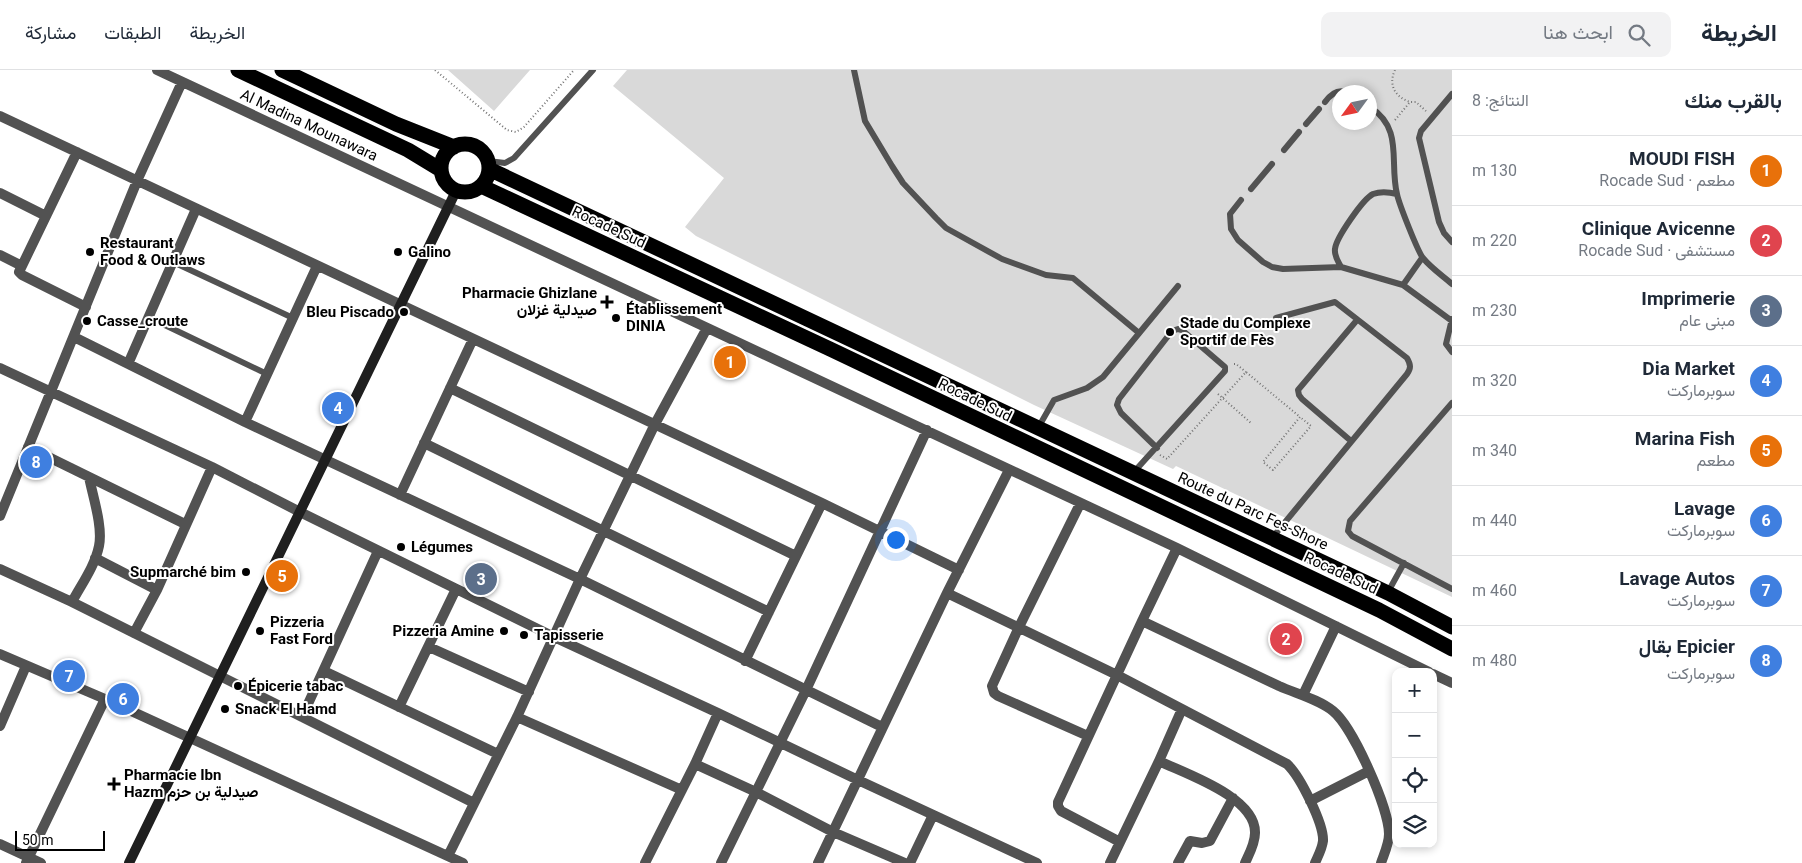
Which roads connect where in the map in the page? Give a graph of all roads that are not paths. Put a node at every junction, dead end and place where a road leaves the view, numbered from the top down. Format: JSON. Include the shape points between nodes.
{"nodes":[{"id":1,"x":157,"y":70,"type":"edge"},
{"id":2,"x":238,"y":70,"type":"edge"},
{"id":3,"x":282,"y":70,"type":"edge"},
{"id":4,"x":593,"y":70,"type":"edge"},
{"id":5,"x":854,"y":70,"type":"edge"},
{"id":6,"x":182,"y":82,"type":"junction"},
{"id":7,"x":1332,"y":94,"type":"edge"},
{"id":8,"x":1452,"y":94,"type":"edge"},
{"id":9,"x":1325,"y":102,"type":"dead end"},
{"id":10,"x":1319,"y":109,"type":"dead end"},
{"id":11,"x":1377,"y":113,"type":"edge"},
{"id":12,"x":0,"y":116,"type":"edge"},
{"id":13,"x":1306,"y":124,"type":"dead end"},
{"id":14,"x":1299,"y":132,"type":"dead end"},
{"id":15,"x":454,"y":147,"type":"junction"},
{"id":16,"x":1284,"y":150,"type":"dead end"},
{"id":17,"x":76,"y":152,"type":"junction"},
{"id":18,"x":1272,"y":164,"type":"dead end"},
{"id":19,"x":488,"y":165,"type":"junction"},
{"id":20,"x":441,"y":170,"type":"junction"},
{"id":21,"x":137,"y":181,"type":"junction"},
{"id":22,"x":481,"y":186,"type":"junction"},
{"id":23,"x":1251,"y":189,"type":"dead end"},
{"id":24,"x":456,"y":191,"type":"junction"},
{"id":25,"x":0,"y":193,"type":"edge"},
{"id":26,"x":1397,"y":194,"type":"junction"},
{"id":27,"x":1241,"y":200,"type":"dead end"},
{"id":28,"x":449,"y":206,"type":"junction"},
{"id":29,"x":196,"y":209,"type":"junction"},
{"id":30,"x":46,"y":216,"type":"junction"},
{"id":31,"x":1452,"y":242,"type":"edge"},
{"id":32,"x":0,"y":255,"type":"edge"},
{"id":33,"x":1422,"y":258,"type":"junction"},
{"id":34,"x":173,"y":262,"type":"junction"},
{"id":35,"x":22,"y":266,"type":"junction"},
{"id":36,"x":318,"y":266,"type":"junction"},
{"id":37,"x":1342,"y":267,"type":"junction"},
{"id":38,"x":1452,"y":284,"type":"edge"},
{"id":39,"x":1403,"y":285,"type":"junction"},
{"id":40,"x":1178,"y":286,"type":"dead end"},
{"id":41,"x":401,"y":305,"type":"junction"},
{"id":42,"x":86,"y":307,"type":"junction"},
{"id":43,"x":148,"y":317,"type":"junction"},
{"id":44,"x":293,"y":318,"type":"junction"},
{"id":45,"x":1276,"y":318,"type":"dead end"},
{"id":46,"x":1357,"y":320,"type":"junction"},
{"id":47,"x":1452,"y":320,"type":"edge"},
{"id":48,"x":707,"y":328,"type":"junction"},
{"id":49,"x":1138,"y":333,"type":"junction"},
{"id":50,"x":74,"y":337,"type":"junction"},
{"id":51,"x":473,"y":339,"type":"junction"},
{"id":52,"x":1452,"y":352,"type":"edge"},
{"id":53,"x":128,"y":364,"type":"junction"},
{"id":54,"x":0,"y":368,"type":"edge"},
{"id":55,"x":267,"y":374,"type":"junction"},
{"id":56,"x":450,"y":388,"type":"junction"},
{"id":57,"x":51,"y":392,"type":"junction"},
{"id":58,"x":1452,"y":403,"type":"edge"},
{"id":59,"x":245,"y":422,"type":"junction"},
{"id":60,"x":654,"y":424,"type":"junction"},
{"id":61,"x":1037,"y":429,"type":"junction"},
{"id":62,"x":927,"y":430,"type":"junction"},
{"id":63,"x":1351,"y":441,"type":"junction"},
{"id":64,"x":424,"y":443,"type":"junction"},
{"id":65,"x":28,"y":447,"type":"junction"},
{"id":66,"x":1155,"y":449,"type":"junction"},
{"id":67,"x":325,"y":460,"type":"junction"},
{"id":68,"x":212,"y":467,"type":"junction"},
{"id":69,"x":1009,"y":470,"type":"junction"},
{"id":70,"x":1132,"y":474,"type":"junction"},
{"id":71,"x":630,"y":475,"type":"junction"},
{"id":72,"x":89,"y":477,"type":"junction"},
{"id":73,"x":400,"y":495,"type":"junction"},
{"id":74,"x":822,"y":502,"type":"junction"},
{"id":75,"x":1080,"y":504,"type":"junction"},
{"id":76,"x":300,"y":512,"type":"junction"},
{"id":77,"x":0,"y":516,"type":"edge"},
{"id":78,"x":185,"y":524,"type":"junction"},
{"id":79,"x":604,"y":531,"type":"junction"},
{"id":80,"x":880,"y":531,"type":"junction"},
{"id":81,"x":1271,"y":539,"type":"junction"},
{"id":82,"x":1177,"y":548,"type":"junction"},
{"id":83,"x":378,"y":550,"type":"junction"},
{"id":84,"x":796,"y":556,"type":"junction"},
{"id":85,"x":95,"y":558,"type":"junction"},
{"id":86,"x":1404,"y":564,"type":"junction"},
{"id":87,"x":0,"y":569,"type":"edge"},
{"id":88,"x":959,"y":570,"type":"junction"},
{"id":89,"x":580,"y":579,"type":"junction"},
{"id":90,"x":456,"y":589,"type":"junction"},
{"id":91,"x":1452,"y":589,"type":"edge"},
{"id":92,"x":157,"y":590,"type":"junction"},
{"id":93,"x":947,"y":593,"type":"junction"},
{"id":94,"x":1388,"y":593,"type":"junction"},
{"id":95,"x":72,"y":602,"type":"junction"},
{"id":96,"x":769,"y":612,"type":"junction"},
{"id":97,"x":1142,"y":620,"type":"junction"},
{"id":98,"x":1336,"y":626,"type":"junction"},
{"id":99,"x":1018,"y":627,"type":"junction"},
{"id":100,"x":1452,"y":627,"type":"edge"},
{"id":101,"x":134,"y":634,"type":"junction"},
{"id":102,"x":554,"y":637,"type":"junction"},
{"id":103,"x":429,"y":647,"type":"junction"},
{"id":104,"x":1452,"y":649,"type":"edge"},
{"id":105,"x":0,"y":654,"type":"edge"},
{"id":106,"x":745,"y":661,"type":"junction"},
{"id":107,"x":26,"y":666,"type":"junction"},
{"id":108,"x":1421,"y":668,"type":"edge"},
{"id":109,"x":324,"y":671,"type":"junction"},
{"id":110,"x":1117,"y":675,"type":"junction"},
{"id":111,"x":220,"y":676,"type":"junction"},
{"id":112,"x":1437,"y":676,"type":"edge"},
{"id":113,"x":1452,"y":683,"type":"edge"},
{"id":114,"x":806,"y":690,"type":"junction"},
{"id":115,"x":529,"y":692,"type":"junction"},
{"id":116,"x":1303,"y":695,"type":"junction"},
{"id":117,"x":105,"y":699,"type":"junction"},
{"id":118,"x":399,"y":707,"type":"junction"},
{"id":119,"x":1182,"y":709,"type":"junction"},
{"id":120,"x":718,"y":712,"type":"junction"},
{"id":121,"x":302,"y":717,"type":"junction"},
{"id":122,"x":517,"y":717,"type":"junction"},
{"id":123,"x":0,"y":726,"type":"edge"},
{"id":124,"x":882,"y":727,"type":"junction"},
{"id":125,"x":1088,"y":736,"type":"junction"},
{"id":126,"x":190,"y":738,"type":"junction"},
{"id":127,"x":780,"y":742,"type":"junction"},
{"id":128,"x":498,"y":754,"type":"junction"},
{"id":129,"x":1159,"y":762,"type":"junction"},
{"id":130,"x":695,"y":764,"type":"junction"},
{"id":131,"x":1368,"y":771,"type":"junction"},
{"id":132,"x":858,"y":780,"type":"junction"},
{"id":133,"x":682,"y":790,"type":"junction"},
{"id":134,"x":756,"y":792,"type":"junction"},
{"id":135,"x":1233,"y":798,"type":"junction"},
{"id":136,"x":1310,"y":801,"type":"junction"},
{"id":137,"x":474,"y":803,"type":"junction"},
{"id":138,"x":933,"y":815,"type":"junction"},
{"id":139,"x":833,"y":832,"type":"junction"},
{"id":140,"x":1120,"y":842,"type":"junction"},
{"id":141,"x":0,"y":844,"type":"edge"},
{"id":142,"x":448,"y":856,"type":"junction"},
{"id":143,"x":27,"y":860,"type":"edge"},
{"id":144,"x":41,"y":863,"type":"edge"},
{"id":145,"x":129,"y":863,"type":"edge"},
{"id":146,"x":463,"y":863,"type":"edge"},
{"id":147,"x":644,"y":863,"type":"edge"},
{"id":148,"x":722,"y":863,"type":"edge"},
{"id":149,"x":818,"y":863,"type":"edge"},
{"id":150,"x":905,"y":863,"type":"edge"},
{"id":151,"x":910,"y":863,"type":"edge"},
{"id":152,"x":1037,"y":863,"type":"edge"},
{"id":153,"x":1110,"y":863,"type":"edge"},
{"id":154,"x":1178,"y":863,"type":"edge"},
{"id":155,"x":1245,"y":863,"type":"edge"},
{"id":156,"x":1315,"y":863,"type":"edge"},
{"id":157,"x":1381,"y":863,"type":"edge"}],
"edges":[{"from":1,"to":6,"type":"street","name":"Al Madina Mounawara"},
{"from":2,"to":20,"type":"highway","via":[[408,150]]},
{"from":3,"to":15,"type":"highway","via":[[396,124]]},
{"from":4,"to":19,"type":"lane","via":[[514,158]]},
{"from":5,"to":49,"type":"lane","via":[[866,121],[892,166],[903,183],[946,228],[1002,260],[1046,275],[1073,278]]},
{"from":6,"to":21,"type":"street"},
{"from":6,"to":28,"type":"street","name":"Al Madina Mounawara"},
{"from":7,"to":9,"type":"lane"},
{"from":8,"to":31,"type":"lane","via":[[1419,138],[1438,222]]},
{"from":10,"to":13,"type":"lane"},
{"from":11,"to":26,"type":"lane","via":[[1392,138]]},
{"from":12,"to":17,"type":"street"},
{"from":14,"to":16,"type":"lane"},
{"from":15,"to":19,"type":"highway","via":[[462,144],[478,148]]},
{"from":15,"to":20,"type":"highway","via":[[447,152]]},
{"from":17,"to":21,"type":"street"},
{"from":17,"to":30,"type":"street"},
{"from":18,"to":23,"type":"lane"},
{"from":19,"to":22,"type":"highway","via":[[487,178]]},
{"from":19,"to":61,"type":"highway","name":"Rocade Sud"},
{"from":20,"to":24,"type":"highway","via":[[446,183]]},
{"from":21,"to":29,"type":"street"},
{"from":21,"to":42,"type":"street"},
{"from":22,"to":24,"type":"highway","via":[[470,192]]},
{"from":22,"to":104,"type":"highway","name":"Rocade Sud","via":[[1378,610]]},
{"from":24,"to":28,"type":"street"},
{"from":25,"to":30,"type":"street"},
{"from":26,"to":33,"type":"lane"},
{"from":26,"to":37,"type":"lane","via":[[1382,192],[1366,199],[1336,241],[1335,256]]},
{"from":27,"to":37,"type":"lane","via":[[1230,214],[1231,229],[1238,240],[1263,262],[1283,269]]},
{"from":28,"to":41,"type":"street"},
{"from":28,"to":48,"type":"street","name":"Al Madina Mounawara"},
{"from":29,"to":34,"type":"street"},
{"from":29,"to":36,"type":"street"},
{"from":30,"to":35,"type":"street"},
{"from":32,"to":35,"type":"street"},
{"from":33,"to":38,"type":"lane"},
{"from":33,"to":39,"type":"lane"},
{"from":34,"to":43,"type":"street"},
{"from":34,"to":44,"type":"lane"},
{"from":35,"to":42,"type":"street","via":[[22,275]]},
{"from":36,"to":41,"type":"street"},
{"from":36,"to":44,"type":"street"},
{"from":37,"to":39,"type":"lane"},
{"from":39,"to":47,"type":"lane"},
{"from":40,"to":49,"type":"lane"},
{"from":41,"to":51,"type":"street"},
{"from":41,"to":67,"type":"street"},
{"from":42,"to":50,"type":"street"},
{"from":43,"to":53,"type":"street"},
{"from":43,"to":55,"type":"lane"},
{"from":44,"to":55,"type":"street"},
{"from":45,"to":46,"type":"lane","via":[[1335,302]]},
{"from":46,"to":63,"type":"lane","via":[[1298,390],[1302,399]]},
{"from":46,"to":63,"type":"lane","via":[[1407,358],[1410,369]]},
{"from":47,"to":52,"type":"lane","via":[[1446,344]]},
{"from":48,"to":60,"type":"street"},
{"from":48,"to":62,"type":"street","name":"Al Madina Mounawara"},
{"from":49,"to":61,"type":"lane","via":[[1103,377],[1088,388],[1054,400]]},
{"from":50,"to":53,"type":"street"},
{"from":50,"to":57,"type":"street"},
{"from":51,"to":56,"type":"street"},
{"from":51,"to":60,"type":"street"},
{"from":53,"to":59,"type":"street"},
{"from":54,"to":57,"type":"street"},
{"from":55,"to":59,"type":"street"},
{"from":56,"to":64,"type":"street"},
{"from":56,"to":71,"type":"street"},
{"from":57,"to":65,"type":"street"},
{"from":57,"to":68,"type":"street"},
{"from":58,"to":86,"type":"lane","via":[[1348,526],[1352,536]]},
{"from":59,"to":67,"type":"street"},
{"from":60,"to":71,"type":"street"},
{"from":60,"to":74,"type":"street"},
{"from":61,"to":70,"type":"highway","name":"Route du Parc Fes-Shore"},
{"from":62,"to":69,"type":"street","name":"Al Madina Mounawara"},
{"from":62,"to":80,"type":"street"},
{"from":63,"to":81,"type":"lane"},
{"from":64,"to":73,"type":"street"},
{"from":64,"to":79,"type":"street"},
{"from":65,"to":72,"type":"street"},
{"from":65,"to":77,"type":"street"},
{"from":66,"to":66,"type":"lane","via":[[1226,367],[1178,329],[1172,331],[1117,405]]},
{"from":66,"to":70,"type":"lane"},
{"from":67,"to":73,"type":"street"},
{"from":67,"to":76,"type":"street"},
{"from":68,"to":76,"type":"street"},
{"from":68,"to":78,"type":"street"},
{"from":69,"to":75,"type":"street","name":"Al Madina Mounawara"},
{"from":69,"to":88,"type":"street"},
{"from":70,"to":81,"type":"highway","name":"Route du Parc Fes-Shore"},
{"from":71,"to":79,"type":"street"},
{"from":71,"to":84,"type":"street"},
{"from":72,"to":78,"type":"street"},
{"from":72,"to":85,"type":"street","via":[[100,534]]},
{"from":73,"to":89,"type":"street"},
{"from":74,"to":80,"type":"street"},
{"from":74,"to":84,"type":"street"},
{"from":75,"to":82,"type":"street","name":"Al Madina Mounawara"},
{"from":75,"to":99,"type":"street"},
{"from":76,"to":83,"type":"street"},
{"from":76,"to":111,"type":"street"},
{"from":78,"to":92,"type":"street"},
{"from":79,"to":89,"type":"street"},
{"from":79,"to":96,"type":"street"},
{"from":80,"to":88,"type":"street"},
{"from":80,"to":114,"type":"street"},
{"from":81,"to":94,"type":"highway","name":"Route du Parc Fes-Shore"},
{"from":82,"to":97,"type":"street"},
{"from":82,"to":98,"type":"street","name":"Al Madina Mounawara"},
{"from":83,"to":90,"type":"street"},
{"from":83,"to":109,"type":"street"},
{"from":84,"to":96,"type":"street"},
{"from":85,"to":92,"type":"street"},
{"from":85,"to":95,"type":"street"},
{"from":86,"to":91,"type":"lane"},
{"from":86,"to":94,"type":"lane"},
{"from":87,"to":95,"type":"street"},
{"from":88,"to":93,"type":"street"},
{"from":89,"to":102,"type":"street"},
{"from":89,"to":106,"type":"street"},
{"from":90,"to":102,"type":"street"},
{"from":90,"to":103,"type":"street"},
{"from":92,"to":101,"type":"street"},
{"from":93,"to":99,"type":"street"},
{"from":93,"to":124,"type":"street"},
{"from":94,"to":100,"type":"highway","name":"Route du Parc Fes-Shore"},
{"from":95,"to":101,"type":"street"},
{"from":96,"to":106,"type":"street"},
{"from":97,"to":110,"type":"street"},
{"from":97,"to":116,"type":"street"},
{"from":98,"to":108,"type":"street","name":"Al Madina Mounawara"},
{"from":98,"to":116,"type":"street"},
{"from":99,"to":110,"type":"street"},
{"from":99,"to":125,"type":"street","via":[[992,686],[994,692]]},
{"from":101,"to":111,"type":"street"},
{"from":102,"to":115,"type":"street"},
{"from":102,"to":120,"type":"street"},
{"from":103,"to":115,"type":"street"},
{"from":103,"to":118,"type":"street"},
{"from":105,"to":107,"type":"street"},
{"from":106,"to":114,"type":"street"},
{"from":107,"to":117,"type":"street"},
{"from":107,"to":123,"type":"street"},
{"from":109,"to":118,"type":"street"},
{"from":109,"to":121,"type":"street"},
{"from":110,"to":119,"type":"street"},
{"from":110,"to":125,"type":"street"},
{"from":111,"to":121,"type":"street"},
{"from":111,"to":126,"type":"street"},
{"from":112,"to":113,"type":"street"},
{"from":114,"to":124,"type":"street"},
{"from":114,"to":127,"type":"street"},
{"from":115,"to":122,"type":"street"},
{"from":116,"to":131,"type":"street","via":[[1324,705],[1343,722]]},
{"from":117,"to":126,"type":"street"},
{"from":117,"to":143,"type":"street"},
{"from":118,"to":128,"type":"street"},
{"from":119,"to":129,"type":"street"},
{"from":119,"to":136,"type":"street","via":[[1287,764]]},
{"from":120,"to":127,"type":"street"},
{"from":120,"to":130,"type":"street"},
{"from":121,"to":137,"type":"street"},
{"from":122,"to":128,"type":"street"},
{"from":122,"to":133,"type":"street"},
{"from":124,"to":132,"type":"street"},
{"from":125,"to":140,"type":"street","via":[[1058,806],[1061,811]]},
{"from":126,"to":142,"type":"street"},
{"from":126,"to":145,"type":"street"},
{"from":127,"to":132,"type":"street"},
{"from":127,"to":134,"type":"street"},
{"from":128,"to":137,"type":"street"},
{"from":129,"to":135,"type":"street"},
{"from":129,"to":140,"type":"street"},
{"from":130,"to":133,"type":"street"},
{"from":130,"to":134,"type":"street"},
{"from":131,"to":136,"type":"street"},
{"from":131,"to":157,"type":"street","via":[[1383,804],[1389,832]]},
{"from":132,"to":138,"type":"street"},
{"from":132,"to":139,"type":"street"},
{"from":133,"to":147,"type":"street"},
{"from":134,"to":139,"type":"street"},
{"from":134,"to":148,"type":"street"},
{"from":135,"to":154,"type":"street","via":[[1210,841],[1190,841]]},
{"from":135,"to":155,"type":"street","via":[[1247,811],[1255,832]]},
{"from":136,"to":156,"type":"street","via":[[1322,835],[1321,850]]},
{"from":137,"to":142,"type":"street"},
{"from":138,"to":151,"type":"street"},
{"from":138,"to":152,"type":"street"},
{"from":139,"to":149,"type":"street"},
{"from":139,"to":150,"type":"street"},
{"from":140,"to":153,"type":"street"},
{"from":141,"to":143,"type":"street"},
{"from":142,"to":146,"type":"street"},
{"from":143,"to":144,"type":"street"}]}
